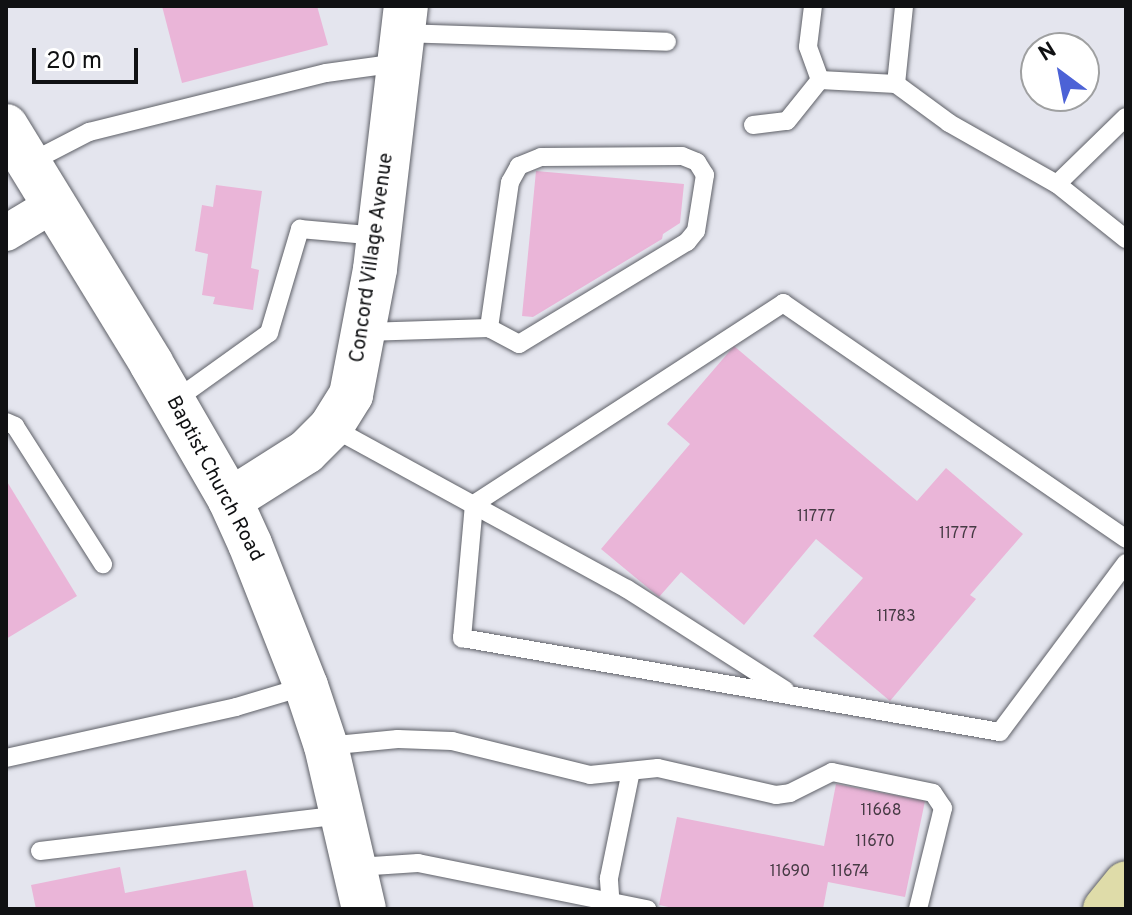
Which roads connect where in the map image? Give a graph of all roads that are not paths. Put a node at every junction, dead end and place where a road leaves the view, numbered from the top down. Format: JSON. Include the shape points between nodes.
{"nodes":[{"id":1,"x":813,"y":6,"type":"edge"},
{"id":2,"x":904,"y":6,"type":"edge"},
{"id":3,"x":402,"y":34,"type":"edge"},
{"id":4,"x":667,"y":42,"type":"dead end"},
{"id":5,"x":820,"y":80,"type":"junction"},
{"id":6,"x":896,"y":84,"type":"junction"},
{"id":7,"x":1126,"y":117,"type":"edge"},
{"id":8,"x":753,"y":125,"type":"dead end"},
{"id":9,"x":6,"y":126,"type":"edge"},
{"id":10,"x":29,"y":163,"type":"junction"},
{"id":11,"x":1057,"y":184,"type":"junction"},
{"id":12,"x":54,"y":204,"type":"junction"},
{"id":13,"x":6,"y":233,"type":"edge"},
{"id":14,"x":379,"y":236,"type":"junction"},
{"id":15,"x":1126,"y":239,"type":"edge"},
{"id":16,"x":489,"y":328,"type":"junction"},
{"id":17,"x":365,"y":332,"type":"junction"},
{"id":18,"x":174,"y":401,"type":"junction"},
{"id":19,"x":6,"y":422,"type":"edge"},
{"id":20,"x":331,"y":427,"type":"junction"},
{"id":21,"x":230,"y":500,"type":"junction"},
{"id":22,"x":474,"y":504,"type":"junction"},
{"id":23,"x":1126,"y":539,"type":"edge"},
{"id":24,"x":1126,"y":563,"type":"edge"},
{"id":25,"x":103,"y":564,"type":"dead end"},
{"id":26,"x":306,"y":686,"type":"junction"},
{"id":27,"x":793,"y":695,"type":"junction"},
{"id":28,"x":326,"y":746,"type":"junction"},
{"id":29,"x":6,"y":758,"type":"edge"},
{"id":30,"x":631,"y":771,"type":"junction"},
{"id":31,"x":345,"y":814,"type":"junction"},
{"id":32,"x":40,"y":851,"type":"dead end"},
{"id":33,"x":1126,"y":883,"type":"edge"},
{"id":34,"x":360,"y":888,"type":"edge"},
{"id":35,"x":612,"y":905,"type":"edge"},
{"id":36,"x":647,"y":909,"type":"edge"},
{"id":37,"x":918,"y":909,"type":"edge"},
{"id":38,"x":1105,"y":909,"type":"edge"}],
"edges":[{"from":1,"to":5,"type":"lane","via":[[808,47]]},
{"from":2,"to":6,"type":"lane"},
{"from":3,"to":4,"type":"lane"},
{"from":3,"to":10,"type":"lane","via":[[326,73],[89,132]]},
{"from":3,"to":14,"type":"street","name":"Concord Village Avenue"},
{"from":5,"to":6,"type":"lane"},
{"from":5,"to":8,"type":"lane","via":[[787,121]]},
{"from":6,"to":11,"type":"lane","via":[[949,123]]},
{"from":7,"to":11,"type":"lane"},
{"from":9,"to":10,"type":"street","name":"Baptist Church Road"},
{"from":10,"to":12,"type":"street","name":"Baptist Church Road"},
{"from":11,"to":15,"type":"lane"},
{"from":12,"to":13,"type":"street"},
{"from":12,"to":18,"type":"street","name":"Baptist Church Road"},
{"from":14,"to":17,"type":"street","name":"Concord Village Avenue"},
{"from":14,"to":18,"type":"lane","via":[[300,229],[269,333]]},
{"from":16,"to":16,"type":"lane","via":[[510,182],[519,166],[541,157],[682,156],[697,162],[705,175],[696,231],[687,242],[519,344]]},
{"from":16,"to":17,"type":"lane"},
{"from":17,"to":20,"type":"street","name":"Concord Village Avenue","via":[[351,395]]},
{"from":18,"to":21,"type":"street","name":"Baptist Church Road"},
{"from":19,"to":25,"type":"lane","via":[[15,426]]},
{"from":20,"to":21,"type":"street","name":"Concord Village Avenue","via":[[306,452]]},
{"from":20,"to":22,"type":"lane"},
{"from":21,"to":26,"type":"street","name":"Baptist Church Road"},
{"from":22,"to":23,"type":"lane","via":[[783,303]]},
{"from":22,"to":27,"type":"lane","via":[[627,589]]},
{"from":22,"to":27,"type":"lane","via":[[462,638]]},
{"from":24,"to":27,"type":"lane","via":[[1000,732]]},
{"from":26,"to":28,"type":"street","name":"Baptist Church Road"},
{"from":26,"to":29,"type":"lane","via":[[236,707]]},
{"from":28,"to":30,"type":"lane","via":[[398,739],[452,741],[590,775]]},
{"from":28,"to":31,"type":"street","name":"Baptist Church Road"},
{"from":30,"to":35,"type":"lane","via":[[609,878]]},
{"from":30,"to":37,"type":"lane","via":[[658,768],[776,795],[832,772],[933,793],[943,808]]},
{"from":31,"to":32,"type":"lane"},
{"from":31,"to":34,"type":"street","name":"Baptist Church Road"},
{"from":33,"to":38,"type":"main road"},
{"from":34,"to":35,"type":"lane","via":[[418,863]]},
{"from":35,"to":36,"type":"lane"}]}
